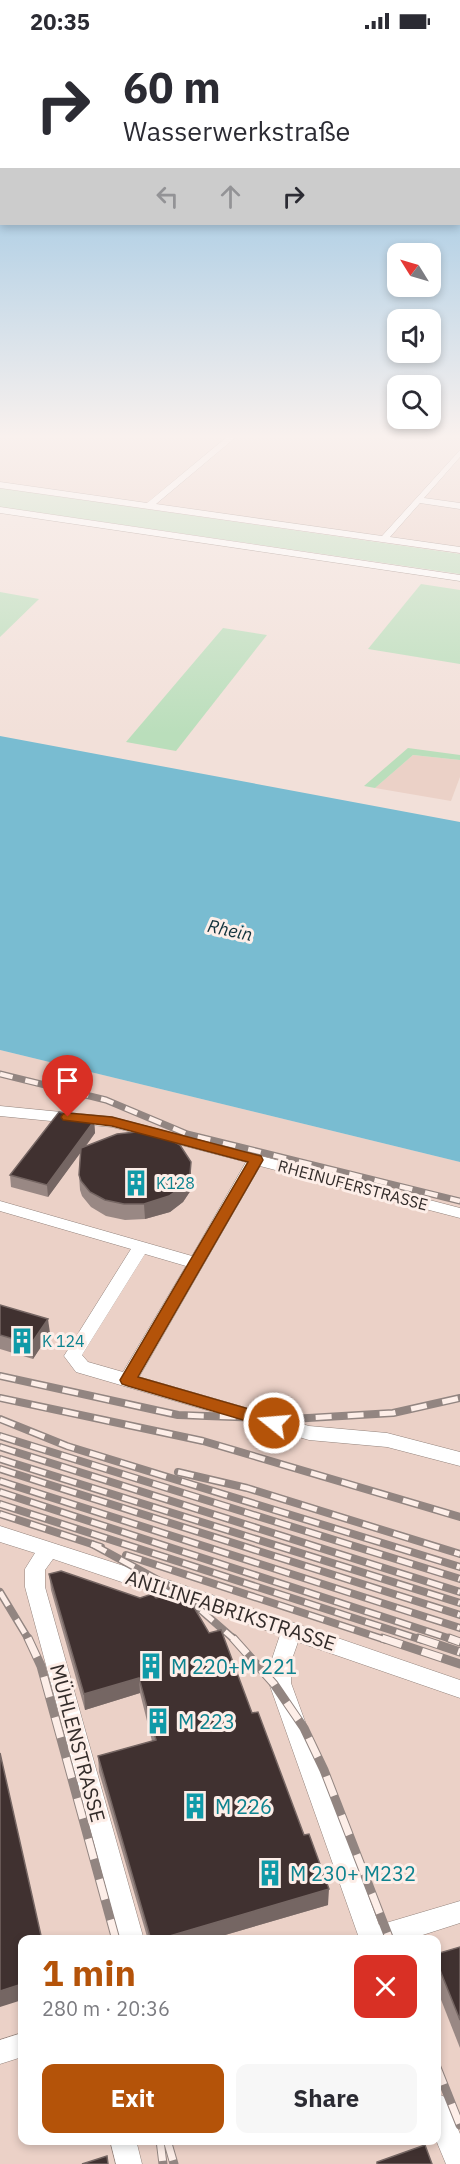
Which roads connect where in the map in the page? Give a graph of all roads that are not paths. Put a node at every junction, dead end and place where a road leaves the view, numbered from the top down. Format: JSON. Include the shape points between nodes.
{"nodes":[{"id":1,"x":176,"y":536,"type":"edge"},
{"id":2,"x":363,"y":536,"type":"edge"},
{"id":3,"x":387,"y":536,"type":"edge"},
{"id":4,"x":384,"y":539,"type":"junction"},
{"id":5,"x":460,"y":550,"type":"edge"},
{"id":6,"x":460,"y":578,"type":"edge"},
{"id":7,"x":0,"y":1111,"type":"edge"},
{"id":8,"x":256,"y":1160,"type":"junction"},
{"id":9,"x":0,"y":1206,"type":"edge"},
{"id":10,"x":460,"y":1213,"type":"edge"},
{"id":11,"x":141,"y":1246,"type":"junction"},
{"id":12,"x":196,"y":1263,"type":"junction"},
{"id":13,"x":128,"y":1380,"type":"junction"},
{"id":14,"x":460,"y":1460,"type":"edge"},
{"id":15,"x":0,"y":1534,"type":"edge"},
{"id":16,"x":48,"y":1550,"type":"junction"},
{"id":17,"x":292,"y":1630,"type":"junction"},
{"id":18,"x":460,"y":1689,"type":"edge"},
{"id":19,"x":460,"y":1912,"type":"edge"},
{"id":20,"x":131,"y":1935,"type":"edge"},
{"id":21,"x":370,"y":1935,"type":"edge"},
{"id":22,"x":384,"y":1935,"type":"edge"},
{"id":23,"x":18,"y":2046,"type":"edge"},
{"id":24,"x":0,"y":2052,"type":"edge"},
{"id":25,"x":441,"y":2119,"type":"edge"},
{"id":26,"x":124,"y":2145,"type":"edge"},
{"id":27,"x":129,"y":2164,"type":"edge"},
{"id":28,"x":459,"y":2164,"type":"edge"}],
"edges":[{"from":1,"to":6,"type":"street"},
{"from":2,"to":4,"type":"street"},
{"from":3,"to":4,"type":"street"},
{"from":4,"to":5,"type":"street"},
{"from":7,"to":8,"type":"street","name":"RHEINUFERSTRASSE","via":[[112,1122]]},
{"from":8,"to":10,"type":"street","name":"RHEINUFERSTRASSE"},
{"from":8,"to":12,"type":"street"},
{"from":9,"to":11,"type":"street"},
{"from":11,"to":12,"type":"street"},
{"from":11,"to":13,"type":"street","via":[[73,1356],[82,1367]]},
{"from":12,"to":13,"type":"street"},
{"from":13,"to":14,"type":"street","via":[[309,1433],[387,1440]]},
{"from":15,"to":16,"type":"street","name":"ANILINFABRIKSTRASSE"},
{"from":16,"to":17,"type":"street","name":"ANILINFABRIKSTRASSE"},
{"from":16,"to":20,"type":"street","name":"MÜHLENSTRASSE","via":[[34,1569],[35,1587]]},
{"from":17,"to":18,"type":"street","name":"ANILINFABRIKSTRASSE"},
{"from":17,"to":21,"type":"street","via":[[282,1659],[280,1683]]},
{"from":19,"to":22,"type":"street"},
{"from":23,"to":24,"type":"street"},
{"from":25,"to":28,"type":"street"},
{"from":26,"to":27,"type":"street"}]}
